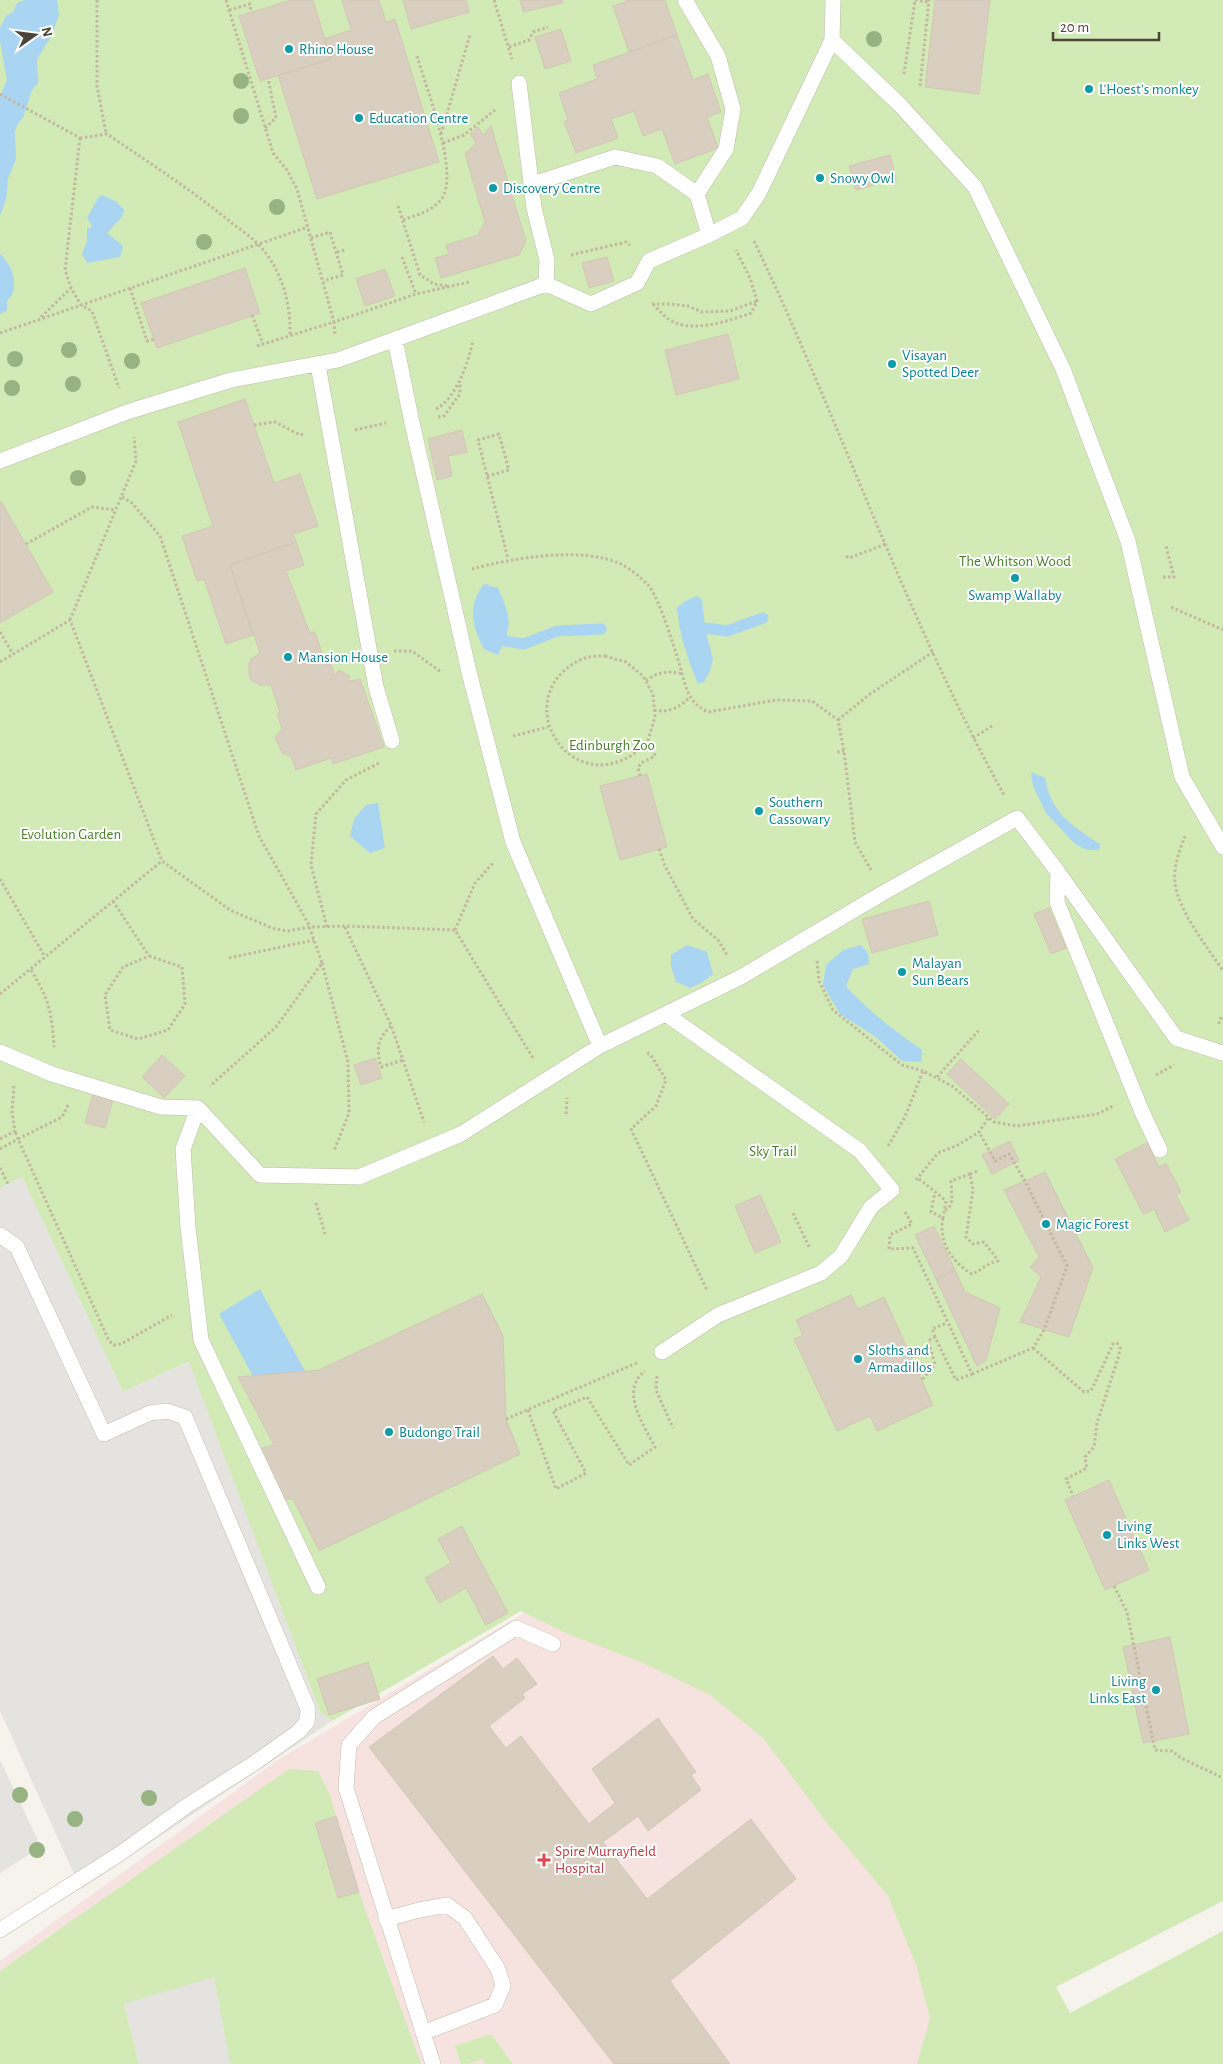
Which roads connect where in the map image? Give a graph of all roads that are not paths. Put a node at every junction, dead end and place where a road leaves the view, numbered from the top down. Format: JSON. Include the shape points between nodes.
{"nodes":[{"id":1,"x":685,"y":0,"type":"edge"},
{"id":2,"x":833,"y":0,"type":"edge"},
{"id":3,"x":832,"y":40,"type":"junction"},
{"id":4,"x":519,"y":83,"type":"road end"},
{"id":5,"x":533,"y":184,"type":"junction"},
{"id":6,"x":697,"y":194,"type":"junction"},
{"id":7,"x":709,"y":235,"type":"junction"},
{"id":8,"x":546,"y":284,"type":"junction"},
{"id":9,"x":395,"y":339,"type":"junction"},
{"id":10,"x":318,"y":365,"type":"junction"},
{"id":11,"x":0,"y":461,"type":"edge"},
{"id":12,"x":392,"y":741,"type":"road end"},
{"id":13,"x":1223,"y":847,"type":"edge"},
{"id":14,"x":1058,"y":872,"type":"junction"},
{"id":15,"x":666,"y":1014,"type":"junction"},
{"id":16,"x":600,"y":1046,"type":"junction"},
{"id":17,"x":0,"y":1052,"type":"edge"},
{"id":18,"x":1223,"y":1053,"type":"edge"},
{"id":19,"x":198,"y":1108,"type":"junction"},
{"id":20,"x":1160,"y":1150,"type":"dead end"},
{"id":21,"x":0,"y":1235,"type":"edge"},
{"id":22,"x":660,"y":1356,"type":"road end"},
{"id":23,"x":318,"y":1588,"type":"dead end"},
{"id":24,"x":553,"y":1644,"type":"dead end"},
{"id":25,"x":386,"y":1919,"type":"junction"},
{"id":26,"x":0,"y":1930,"type":"edge"},
{"id":27,"x":423,"y":2033,"type":"junction"},
{"id":28,"x":433,"y":2064,"type":"edge"}],
"edges":[{"from":1,"to":6,"type":"lane","via":[[718,56],[733,109],[726,149]]},
{"from":2,"to":3,"type":"lane"},
{"from":3,"to":7,"type":"lane","via":[[759,193],[742,218]]},
{"from":3,"to":13,"type":"lane","via":[[900,105],[975,187],[1063,369],[1128,540],[1182,777]]},
{"from":4,"to":5,"type":"lane"},
{"from":5,"to":6,"type":"lane","via":[[615,157],[657,166]]},
{"from":5,"to":8,"type":"lane","via":[[534,208],[547,260]]},
{"from":6,"to":7,"type":"lane"},
{"from":7,"to":8,"type":"lane","via":[[649,261],[637,283],[591,304]]},
{"from":8,"to":9,"type":"lane"},
{"from":9,"to":10,"type":"lane"},
{"from":9,"to":16,"type":"lane","via":[[470,676],[513,842]]},
{"from":10,"to":11,"type":"lane","via":[[231,380],[126,412]]},
{"from":10,"to":12,"type":"lane","via":[[369,652]]},
{"from":14,"to":15,"type":"lane","via":[[1017,818],[741,977]]},
{"from":14,"to":18,"type":"lane","via":[[1176,1038]]},
{"from":14,"to":20,"type":"lane","via":[[1056,902]]},
{"from":15,"to":16,"type":"lane"},
{"from":15,"to":22,"type":"lane","via":[[860,1151],[892,1190],[871,1207],[842,1256],[821,1273],[718,1315]]},
{"from":16,"to":19,"type":"lane","via":[[461,1134],[359,1177],[260,1174]]},
{"from":17,"to":19,"type":"lane","via":[[52,1074],[161,1107]]},
{"from":19,"to":23,"type":"lane","via":[[183,1149],[201,1340]]},
{"from":21,"to":26,"type":"lane","via":[[18,1247],[104,1434],[150,1413],[167,1411],[185,1417],[308,1709],[307,1722],[298,1732],[121,1853]]},
{"from":24,"to":25,"type":"lane","via":[[516,1628],[374,1717],[349,1746],[346,1788]]},
{"from":25,"to":27,"type":"lane"},
{"from":25,"to":27,"type":"lane","via":[[447,1905],[465,1918],[498,1969],[502,1986],[495,2005]]},
{"from":27,"to":28,"type":"lane"}]}
